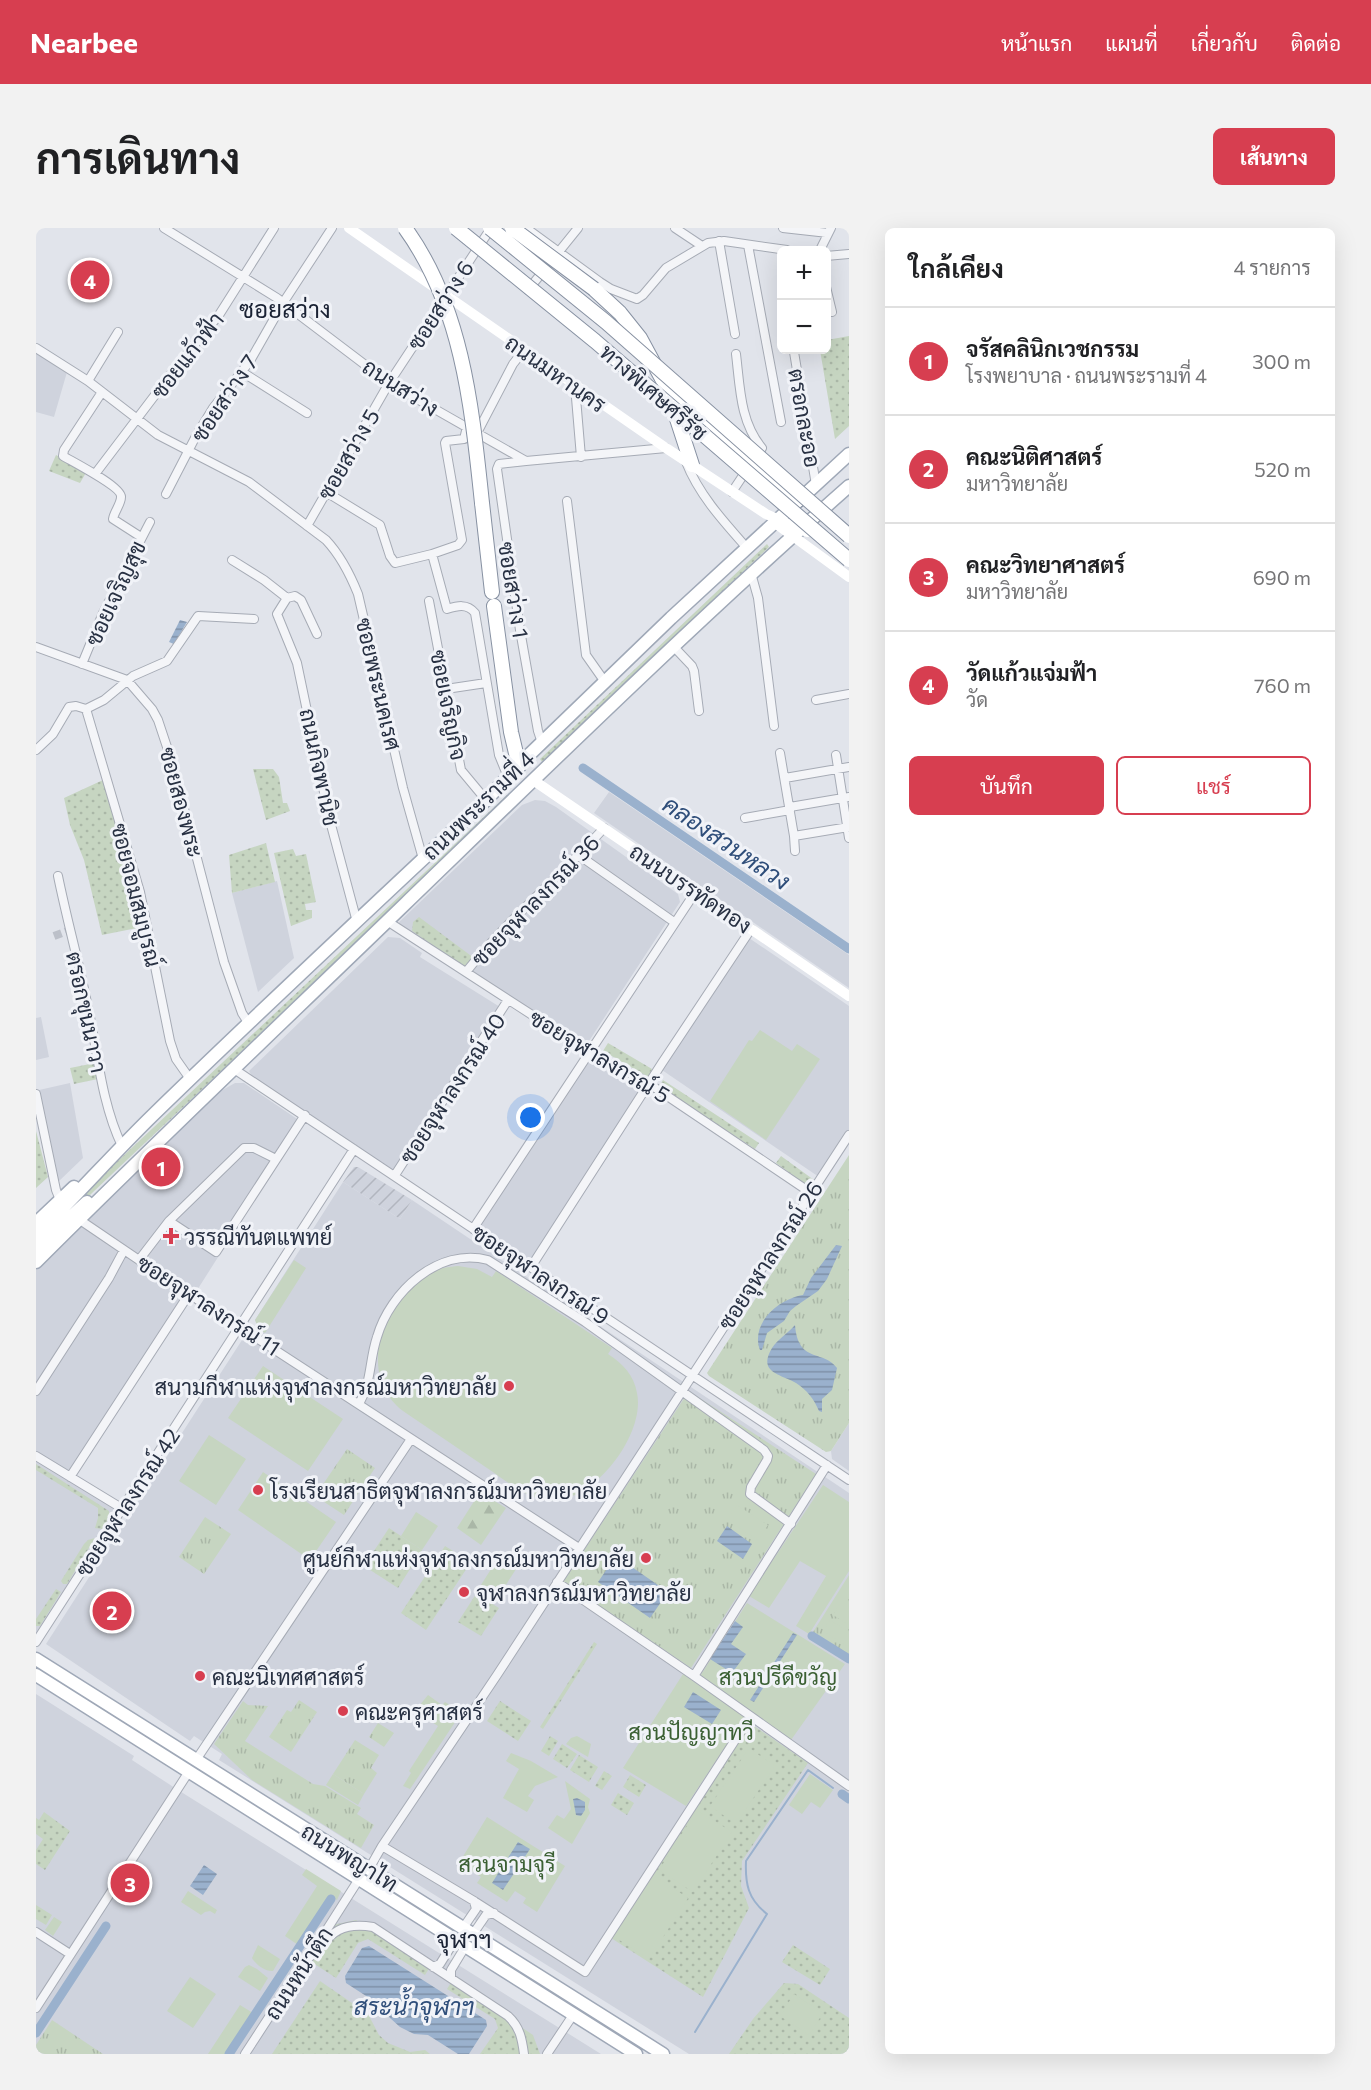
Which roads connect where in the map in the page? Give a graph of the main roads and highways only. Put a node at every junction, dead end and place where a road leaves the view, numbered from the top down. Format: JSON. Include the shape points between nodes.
{"nodes":[{"id":1,"x":349,"y":228,"type":"edge"},
{"id":2,"x":405,"y":228,"type":"edge"},
{"id":3,"x":456,"y":228,"type":"edge"},
{"id":4,"x":490,"y":228,"type":"edge"},
{"id":5,"x":512,"y":228,"type":"edge"},
{"id":6,"x":667,"y":388,"type":"junction"},
{"id":7,"x":849,"y":454,"type":"edge"},
{"id":8,"x":689,"y":464,"type":"junction"},
{"id":9,"x":849,"y":486,"type":"edge"},
{"id":10,"x":799,"y":501,"type":"junction"},
{"id":11,"x":773,"y":519,"type":"junction"},
{"id":12,"x":796,"y":533,"type":"junction"},
{"id":13,"x":849,"y":536,"type":"edge"},
{"id":14,"x":849,"y":558,"type":"edge"},
{"id":15,"x":849,"y":577,"type":"edge"},
{"id":16,"x":519,"y":766,"type":"junction"},
{"id":17,"x":533,"y":780,"type":"junction"},
{"id":18,"x":849,"y":996,"type":"edge"},
{"id":19,"x":110,"y":1158,"type":"junction"},
{"id":20,"x":142,"y":1158,"type":"junction"},
{"id":21,"x":36,"y":1223,"type":"edge"},
{"id":22,"x":36,"y":1235,"type":"edge"},
{"id":23,"x":36,"y":1249,"type":"edge"},
{"id":24,"x":36,"y":1262,"type":"edge"},
{"id":25,"x":36,"y":1659,"type":"edge"},
{"id":26,"x":36,"y":1676,"type":"edge"},
{"id":27,"x":196,"y":1760,"type":"junction"},
{"id":28,"x":188,"y":1773,"type":"junction"},
{"id":29,"x":468,"y":1931,"type":"junction"},
{"id":30,"x":460,"y":1943,"type":"junction"},
{"id":31,"x":636,"y":2054,"type":"edge"},
{"id":32,"x":663,"y":2054,"type":"edge"}],
"edges":[{"from":1,"to":8,"type":"main road","name":"ถนนมหานคร"},
{"from":2,"to":16,"type":"highway","bridge":true,"via":[[433,274],[446,306],[471,399],[493,599]]},
{"from":3,"to":14,"type":"highway","name":"ทางพิเศษศรีรัช","bridge":true},
{"from":4,"to":13,"type":"highway","name":"ทางพิเศษศรีรัช","bridge":true,"via":[[606,322]]},
{"from":5,"to":6,"type":"highway","bridge":true,"via":[[620,313],[640,338]]},
{"from":6,"to":8,"type":"highway"},
{"from":6,"to":10,"type":"highway"},
{"from":7,"to":10,"type":"main road","name":"ถนนพระรามที่ 4"},
{"from":8,"to":11,"type":"main road","name":"ถนนมหานคร"},
{"from":9,"to":12,"type":"main road","name":"ถนนพระรามที่ 4"},
{"from":10,"to":11,"type":"main road","name":"ถนนพระรามที่ 4"},
{"from":11,"to":12,"type":"main road","name":"ถนนมหานคร"},
{"from":11,"to":16,"type":"main road","name":"ถนนพระรามที่ 4"},
{"from":12,"to":14,"type":"main road","via":[[825,541]]},
{"from":12,"to":15,"type":"main road"},
{"from":12,"to":17,"type":"main road","name":"ถนนพระรามที่ 4"},
{"from":16,"to":17,"type":"main road"},
{"from":16,"to":19,"type":"main road","name":"ถนนพระรามที่ 4"},
{"from":17,"to":18,"type":"main road","name":"ถนนบรรทัดทอง"},
{"from":17,"to":20,"type":"main road","name":"ถนนพระรามที่ 4"},
{"from":19,"to":21,"type":"main road","name":"ถนนพระรามที่ 4","via":[[90,1171]]},
{"from":19,"to":22,"type":"main road","name":"ถนนพระรามที่ 4"},
{"from":20,"to":23,"type":"main road","name":"ถนนพระรามที่ 4"},
{"from":20,"to":24,"type":"main road","name":"ถนนพระรามที่ 4"},
{"from":25,"to":27,"type":"main road","name":"ถนนพญาไท"},
{"from":26,"to":28,"type":"main road","name":"ถนนพญาไท"},
{"from":27,"to":28,"type":"main road"},
{"from":27,"to":29,"type":"main road","name":"ถนนพญาไท"},
{"from":28,"to":30,"type":"main road","name":"ถนนพญาไท"},
{"from":29,"to":30,"type":"main road"},
{"from":29,"to":32,"type":"main road","name":"ถนนพญาไท"},
{"from":30,"to":31,"type":"main road","name":"ถนนพญาไท"}]}
